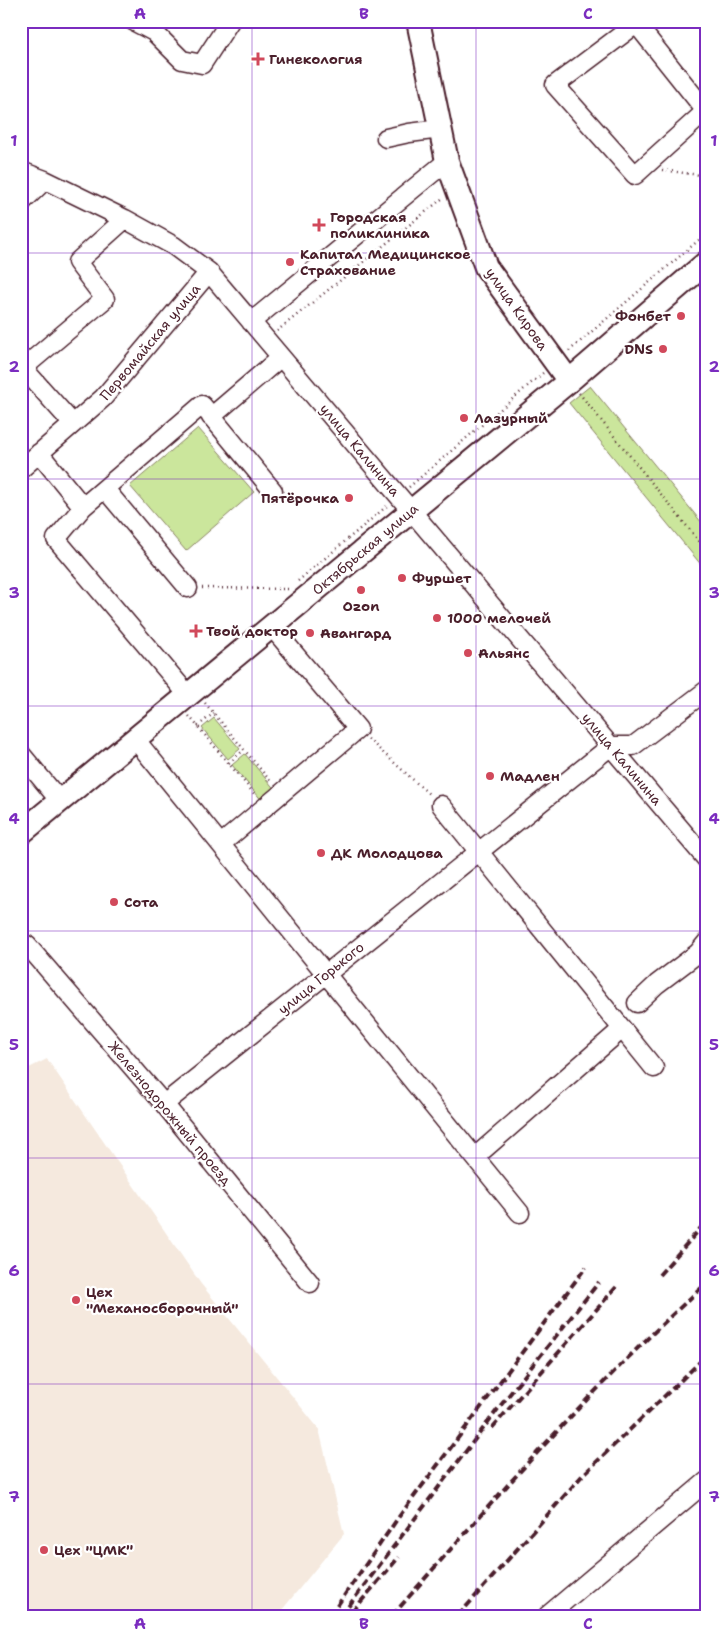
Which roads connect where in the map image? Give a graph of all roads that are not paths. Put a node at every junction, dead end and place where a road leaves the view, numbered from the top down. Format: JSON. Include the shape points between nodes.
{"nodes":[{"id":1,"x":132,"y":21,"type":"edge"},
{"id":2,"x":230,"y":21,"type":"edge"},
{"id":3,"x":418,"y":21,"type":"edge"},
{"id":4,"x":635,"y":23,"type":"edge"},
{"id":5,"x":706,"y":110,"type":"edge"},
{"id":6,"x":441,"y":129,"type":"junction"},
{"id":7,"x":386,"y":138,"type":"dead end"},
{"id":8,"x":447,"y":161,"type":"junction"},
{"id":9,"x":21,"y":171,"type":"edge"},
{"id":10,"x":45,"y":180,"type":"junction"},
{"id":11,"x":21,"y":203,"type":"edge"},
{"id":12,"x":125,"y":219,"type":"junction"},
{"id":13,"x":707,"y":262,"type":"edge"},
{"id":14,"x":208,"y":272,"type":"junction"},
{"id":15,"x":251,"y":322,"type":"junction"},
{"id":16,"x":281,"y":357,"type":"junction"},
{"id":17,"x":569,"y":381,"type":"junction"},
{"id":18,"x":211,"y":417,"type":"junction"},
{"id":19,"x":73,"y":424,"type":"junction"},
{"id":20,"x":39,"y":454,"type":"junction"},
{"id":21,"x":21,"y":469,"type":"edge"},
{"id":22,"x":104,"y":489,"type":"junction"},
{"id":23,"x":273,"y":491,"type":"dead end"},
{"id":24,"x":405,"y":504,"type":"junction"},
{"id":25,"x":83,"y":507,"type":"junction"},
{"id":26,"x":188,"y":588,"type":"road end"},
{"id":27,"x":271,"y":626,"type":"junction"},
{"id":28,"x":707,"y":690,"type":"edge"},
{"id":29,"x":187,"y":696,"type":"junction"},
{"id":30,"x":135,"y":739,"type":"junction"},
{"id":31,"x":611,"y":746,"type":"junction"},
{"id":32,"x":21,"y":754,"type":"edge"},
{"id":33,"x":60,"y":801,"type":"junction"},
{"id":34,"x":441,"y":805,"type":"road end"},
{"id":35,"x":21,"y":833,"type":"edge"},
{"id":36,"x":221,"y":844,"type":"junction"},
{"id":37,"x":479,"y":852,"type":"junction"},
{"id":38,"x":707,"y":860,"type":"edge"},
{"id":39,"x":707,"y":942,"type":"edge"},
{"id":40,"x":27,"y":945,"type":"dead end"},
{"id":41,"x":326,"y":973,"type":"junction"},
{"id":42,"x":637,"y":1002,"type":"dead end"},
{"id":43,"x":622,"y":1029,"type":"junction"},
{"id":44,"x":654,"y":1068,"type":"dead end"},
{"id":45,"x":164,"y":1104,"type":"junction"},
{"id":46,"x":475,"y":1157,"type":"junction"},
{"id":47,"x":520,"y":1213,"type":"dead end"},
{"id":48,"x":310,"y":1283,"type":"dead end"},
{"id":49,"x":707,"y":1481,"type":"edge"},
{"id":50,"x":547,"y":1616,"type":"edge"}],
"edges":[{"from":1,"to":2,"type":"street","via":[[154,32],[182,60],[202,64]]},
{"from":3,"to":6,"type":"main road","name":"улица Кирова"},
{"from":4,"to":5,"type":"street"},
{"from":4,"to":5,"type":"street","via":[[555,85],[635,175]]},
{"from":6,"to":7,"type":"street"},
{"from":6,"to":8,"type":"main road","name":"улица Кирова"},
{"from":8,"to":15,"type":"street"},
{"from":8,"to":17,"type":"main road","name":"улица Кирова","via":[[486,267]]},
{"from":9,"to":10,"type":"street","name":"улица Калинина"},
{"from":10,"to":11,"type":"street"},
{"from":10,"to":12,"type":"street","name":"улица Калинина"},
{"from":12,"to":14,"type":"street","name":"улица Калинина","via":[[174,246]]},
{"from":12,"to":19,"type":"street","via":[[77,262],[105,299],[23,368]]},
{"from":13,"to":17,"type":"main road","name":"Октябрьская улица"},
{"from":14,"to":15,"type":"street","name":"улица Калинина"},
{"from":14,"to":19,"type":"street","name":"Первомайская улица","via":[[103,398]]},
{"from":15,"to":16,"type":"street","name":"улица Калинина"},
{"from":16,"to":18,"type":"street"},
{"from":16,"to":24,"type":"street","name":"улица Калинина"},
{"from":17,"to":24,"type":"main road","name":"Октябрьская улица"},
{"from":18,"to":22,"type":"street","via":[[202,405]]},
{"from":18,"to":23,"type":"street"},
{"from":19,"to":20,"type":"street","name":"Первомайская улица"},
{"from":20,"to":21,"type":"street","name":"Первомайская улица"},
{"from":20,"to":25,"type":"street"},
{"from":22,"to":25,"type":"street"},
{"from":22,"to":26,"type":"street"},
{"from":24,"to":27,"type":"main road","name":"Октябрьская улица"},
{"from":24,"to":31,"type":"street","name":"улица Калинина"},
{"from":25,"to":29,"type":"street","via":[[56,539]]},
{"from":27,"to":29,"type":"main road","name":"Октябрьская улица"},
{"from":27,"to":36,"type":"street","via":[[358,729]]},
{"from":28,"to":31,"type":"street","via":[[633,746]]},
{"from":29,"to":30,"type":"main road","name":"Октябрьская улица"},
{"from":30,"to":33,"type":"main road","name":"Октябрьская улица"},
{"from":30,"to":36,"type":"street"},
{"from":31,"to":37,"type":"street","name":"улица Горького"},
{"from":31,"to":38,"type":"street","name":"улица Калинина"},
{"from":32,"to":33,"type":"street"},
{"from":33,"to":35,"type":"main road","name":"Октябрьская улица"},
{"from":34,"to":37,"type":"street"},
{"from":36,"to":41,"type":"street"},
{"from":37,"to":41,"type":"street","name":"улица Горького"},
{"from":37,"to":43,"type":"street"},
{"from":39,"to":42,"type":"street"},
{"from":40,"to":45,"type":"street","name":"Железнодорожный проезд"},
{"from":41,"to":45,"type":"street","name":"улица Горького"},
{"from":41,"to":46,"type":"street"},
{"from":43,"to":44,"type":"street"},
{"from":43,"to":46,"type":"street"},
{"from":45,"to":48,"type":"street","name":"Железнодорожный проезд"},
{"from":46,"to":47,"type":"street"},
{"from":49,"to":50,"type":"street"}]}
